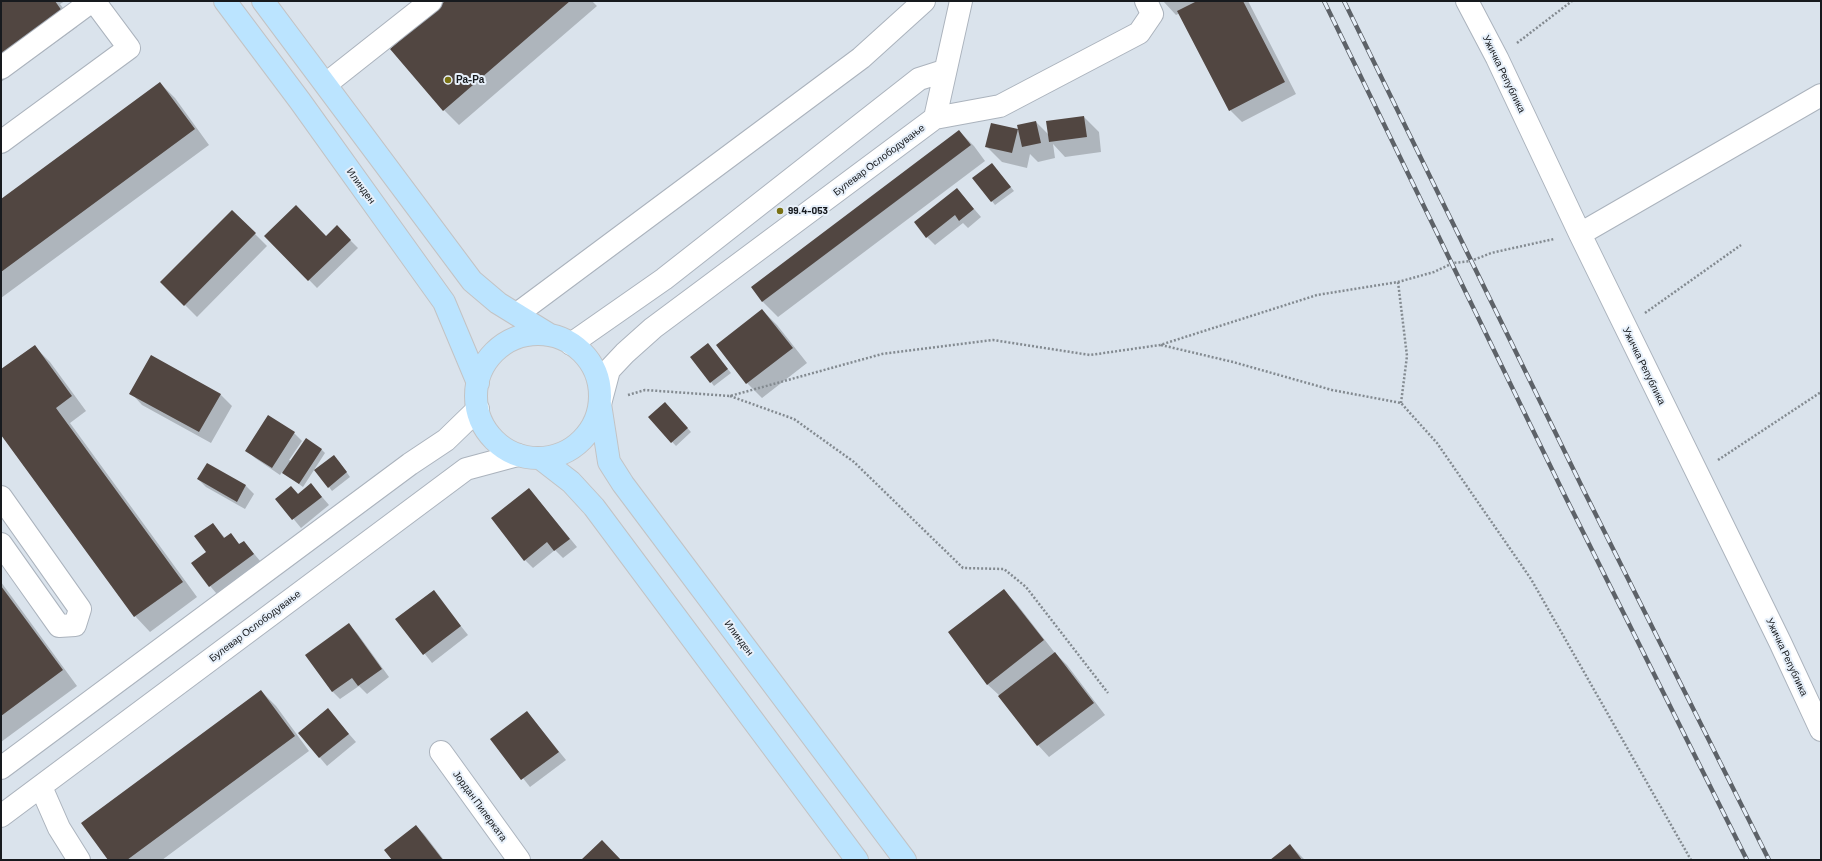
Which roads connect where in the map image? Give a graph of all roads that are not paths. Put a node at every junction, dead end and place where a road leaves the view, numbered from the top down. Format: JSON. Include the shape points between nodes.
{"nodes":[{"id":1,"x":93,"y":1,"type":"edge"},
{"id":2,"x":225,"y":1,"type":"edge"},
{"id":3,"x":263,"y":1,"type":"edge"},
{"id":4,"x":431,"y":1,"type":"edge"},
{"id":5,"x":924,"y":1,"type":"edge"},
{"id":6,"x":961,"y":1,"type":"edge"},
{"id":7,"x":1146,"y":1,"type":"edge"},
{"id":8,"x":1467,"y":1,"type":"edge"},
{"id":9,"x":1,"y":68,"type":"edge"},
{"id":10,"x":944,"y":71,"type":"junction"},
{"id":11,"x":326,"y":84,"type":"junction"},
{"id":12,"x":1821,"y":96,"type":"edge"},
{"id":13,"x":935,"y":118,"type":"junction"},
{"id":14,"x":1,"y":142,"type":"edge"},
{"id":15,"x":1580,"y":234,"type":"junction"},
{"id":16,"x":516,"y":314,"type":"junction"},
{"id":17,"x":550,"y":335,"type":"junction"},
{"id":18,"x":572,"y":344,"type":"junction"},
{"id":19,"x":478,"y":383,"type":"junction"},
{"id":20,"x":600,"y":404,"type":"junction"},
{"id":21,"x":478,"y":409,"type":"junction"},
{"id":22,"x":518,"y":455,"type":"junction"},
{"id":23,"x":540,"y":458,"type":"junction"},
{"id":24,"x":1,"y":497,"type":"edge"},
{"id":25,"x":1,"y":544,"type":"edge"},
{"id":26,"x":1821,"y":730,"type":"edge"},
{"id":27,"x":441,"y":752,"type":"dead end"},
{"id":28,"x":1,"y":768,"type":"edge"},
{"id":29,"x":41,"y":786,"type":"junction"},
{"id":30,"x":1,"y":816,"type":"edge"},
{"id":31,"x":79,"y":860,"type":"edge"},
{"id":32,"x":519,"y":860,"type":"edge"},
{"id":33,"x":857,"y":860,"type":"edge"},
{"id":34,"x":905,"y":860,"type":"edge"}],
"edges":[{"from":1,"to":9,"type":"street"},
{"from":1,"to":14,"type":"street","via":[[129,48]]},
{"from":2,"to":19,"type":"main road","name":"Илинден","via":[[444,302]]},
{"from":3,"to":11,"type":"main road","name":"Илинден"},
{"from":4,"to":11,"type":"street"},
{"from":5,"to":16,"type":"street","via":[[861,58]]},
{"from":6,"to":10,"type":"street"},
{"from":7,"to":13,"type":"street","name":"Булевар Ослободување","via":[[1152,14],[1139,33],[1000,106]]},
{"from":8,"to":15,"type":"street","name":"Ужичка Република","via":[[1497,58]]},
{"from":10,"to":13,"type":"street"},
{"from":10,"to":18,"type":"street","via":[[919,79],[664,279]]},
{"from":11,"to":16,"type":"main road","name":"Илинден","via":[[472,282]]},
{"from":12,"to":15,"type":"street"},
{"from":13,"to":20,"type":"street","name":"Булевар Ослободување","via":[[653,328],[609,370]]},
{"from":15,"to":26,"type":"street","name":"Ужичка Република"},
{"from":16,"to":17,"type":"main road","name":"Илинден"},
{"from":17,"to":18,"type":"main road","name":"Илинден"},
{"from":17,"to":19,"type":"main road","name":"Илинден","via":[[531,335],[513,340],[497,350],[485,365]]},
{"from":18,"to":20,"type":"main road","name":"Илинден","via":[[582,352],[597,376]]},
{"from":19,"to":21,"type":"main road","name":"Илинден"},
{"from":20,"to":23,"type":"main road","name":"Илинден","via":[[595,421],[586,436],[558,455]]},
{"from":20,"to":34,"type":"main road","name":"Илинден","via":[[609,462],[623,484]]},
{"from":21,"to":22,"type":"main road","name":"Илинден","via":[[483,424],[492,438]]},
{"from":21,"to":28,"type":"street","via":[[446,440],[410,464]]},
{"from":22,"to":23,"type":"main road","name":"Илинден"},
{"from":22,"to":29,"type":"street","name":"Булевар Ослободување","via":[[466,469]]},
{"from":23,"to":33,"type":"main road","name":"Илинден","via":[[571,482],[594,507]]},
{"from":24,"to":25,"type":"street","via":[[80,609],[75,625],[59,626]]},
{"from":27,"to":32,"type":"street","name":"Јордан Пиперката"},
{"from":29,"to":30,"type":"street","name":"Булевар Ослободување"},
{"from":29,"to":31,"type":"street","via":[[59,828]]}]}
